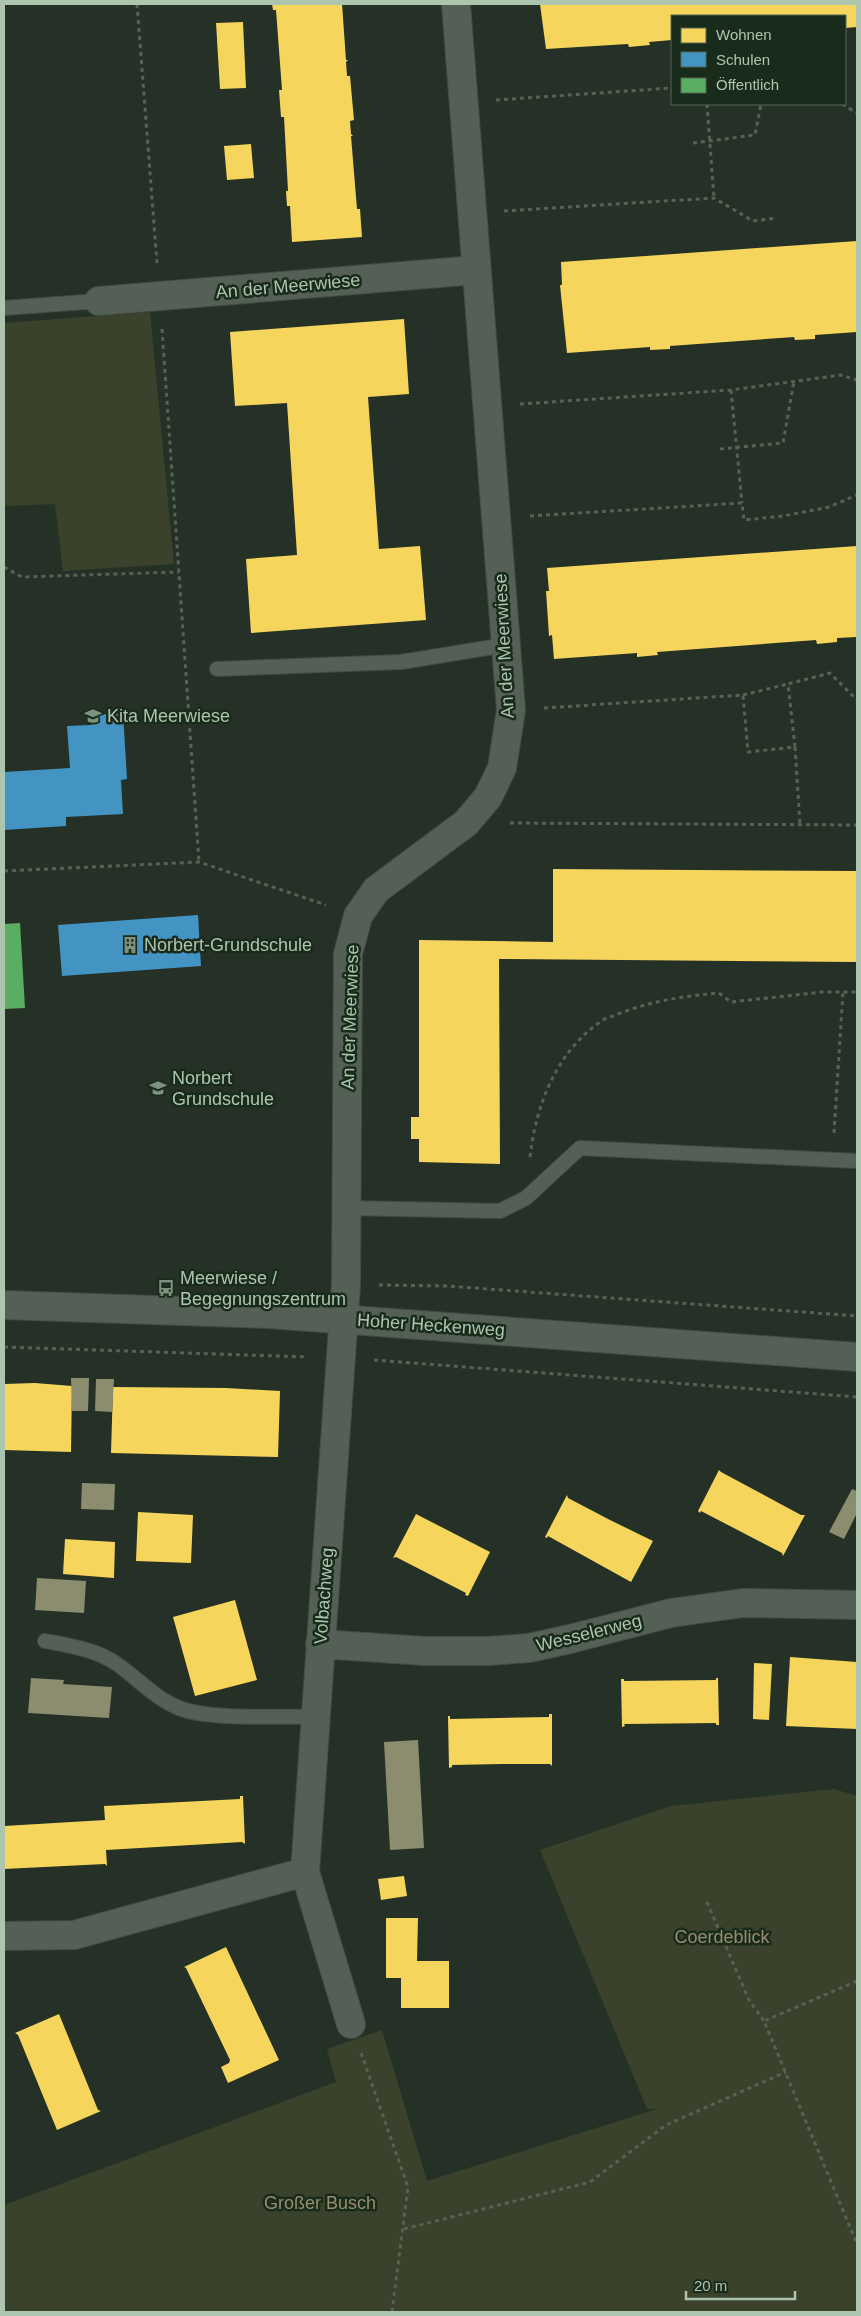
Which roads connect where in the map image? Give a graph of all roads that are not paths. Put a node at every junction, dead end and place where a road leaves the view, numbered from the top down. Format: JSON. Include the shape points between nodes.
{"nodes":[{"id":1,"x":456,"y":4,"type":"edge"},
{"id":2,"x":476,"y":270,"type":"junction"},
{"id":3,"x":100,"y":301,"type":"joint"},
{"id":4,"x":4,"y":308,"type":"edge"},
{"id":5,"x":505,"y":644,"type":"junction"},
{"id":6,"x":217,"y":670,"type":"dead end"},
{"id":7,"x":857,"y":1161,"type":"edge"},
{"id":8,"x":346,"y":1208,"type":"junction"},
{"id":9,"x":4,"y":1305,"type":"edge"},
{"id":10,"x":344,"y":1320,"type":"junction"},
{"id":11,"x":857,"y":1357,"type":"edge"},
{"id":12,"x":857,"y":1605,"type":"edge"},
{"id":13,"x":45,"y":1641,"type":"dead end"},
{"id":14,"x":320,"y":1644,"type":"junction"},
{"id":15,"x":316,"y":1717,"type":"junction"},
{"id":16,"x":305,"y":1872,"type":"junction"},
{"id":17,"x":4,"y":1936,"type":"edge"},
{"id":18,"x":351,"y":2024,"type":"road end"}],
"edges":[{"from":1,"to":2,"type":"street","name":"An der Meerwiese"},
{"from":2,"to":3,"type":"street","name":"An der Meerwiese"},
{"from":2,"to":5,"type":"street","name":"An der Meerwiese"},
{"from":3,"to":4,"type":"lane"},
{"from":5,"to":6,"type":"lane","via":[[401,662]]},
{"from":5,"to":8,"type":"street","name":"An der Meerwiese","via":[[511,710],[502,768],[488,797],[466,823],[376,890],[358,916],[348,954]]},
{"from":7,"to":8,"type":"lane","via":[[580,1148],[526,1198],[500,1211]]},
{"from":8,"to":10,"type":"street","name":"An der Meerwiese"},
{"from":9,"to":10,"type":"street","name":"Hoher Heckenweg","via":[[269,1314]]},
{"from":10,"to":11,"type":"street","name":"Hoher Heckenweg"},
{"from":10,"to":14,"type":"street","name":"Volbachweg"},
{"from":12,"to":14,"type":"street","name":"Wesselerweg","via":[[743,1602],[671,1613],[530,1648],[426,1651]]},
{"from":13,"to":15,"type":"lane","via":[[95,1652],[180,1709],[221,1715]]},
{"from":14,"to":15,"type":"street","name":"Volbachweg"},
{"from":15,"to":16,"type":"street","name":"Volbachweg"},
{"from":16,"to":17,"type":"street","via":[[74,1935]]},
{"from":16,"to":18,"type":"street","name":"Volbachweg"}]}
